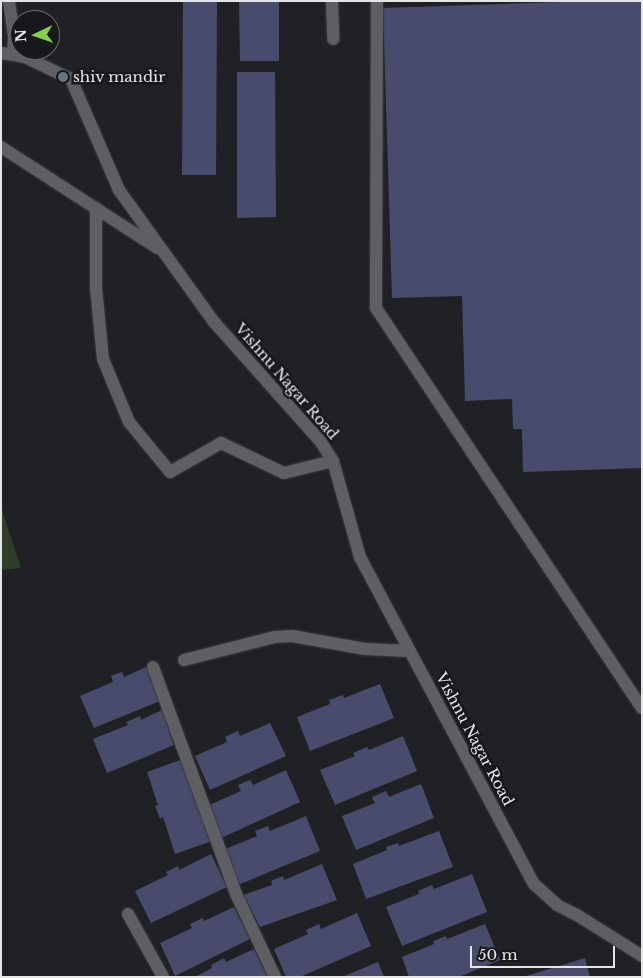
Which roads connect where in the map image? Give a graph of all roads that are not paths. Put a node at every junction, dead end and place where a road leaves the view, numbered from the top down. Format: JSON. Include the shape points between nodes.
{"nodes":[{"id":1,"x":8,"y":1,"type":"edge"},
{"id":2,"x":332,"y":1,"type":"edge"},
{"id":3,"x":377,"y":1,"type":"edge"},
{"id":4,"x":333,"y":39,"type":"dead end"},
{"id":5,"x":7,"y":54,"type":"edge"},
{"id":6,"x":1,"y":147,"type":"edge"},
{"id":7,"x":96,"y":208,"type":"junction"},
{"id":8,"x":164,"y":252,"type":"junction"},
{"id":9,"x":333,"y":461,"type":"junction"},
{"id":10,"x":410,"y":651,"type":"junction"},
{"id":11,"x":184,"y":660,"type":"dead end"},
{"id":12,"x":153,"y":667,"type":"dead end"},
{"id":13,"x":642,"y":708,"type":"edge"},
{"id":14,"x":128,"y":914,"type":"dead end"},
{"id":15,"x":642,"y":956,"type":"edge"},
{"id":16,"x":162,"y":977,"type":"edge"},
{"id":17,"x":275,"y":977,"type":"edge"}],
"edges":[{"from":1,"to":5,"type":"street","via":[[14,38]]},
{"from":2,"to":4,"type":"street"},
{"from":3,"to":13,"type":"street","via":[[376,308]]},
{"from":5,"to":8,"type":"street","name":"Vishnu Nagar Road","via":[[25,57],[71,80],[119,190]]},
{"from":6,"to":7,"type":"street"},
{"from":7,"to":8,"type":"street"},
{"from":7,"to":9,"type":"street","via":[[96,288],[103,359],[129,422],[170,472],[221,443],[284,473]]},
{"from":8,"to":9,"type":"street","name":"Vishnu Nagar Road","via":[[214,322],[321,442]]},
{"from":9,"to":10,"type":"street","name":"Vishnu Nagar Road","via":[[360,557]]},
{"from":10,"to":11,"type":"street","via":[[365,649],[292,636],[275,637]]},
{"from":10,"to":15,"type":"street","name":"Vishnu Nagar Road","via":[[534,884],[557,905]]},
{"from":12,"to":17,"type":"street","via":[[236,894]]},
{"from":14,"to":16,"type":"street"}]}
